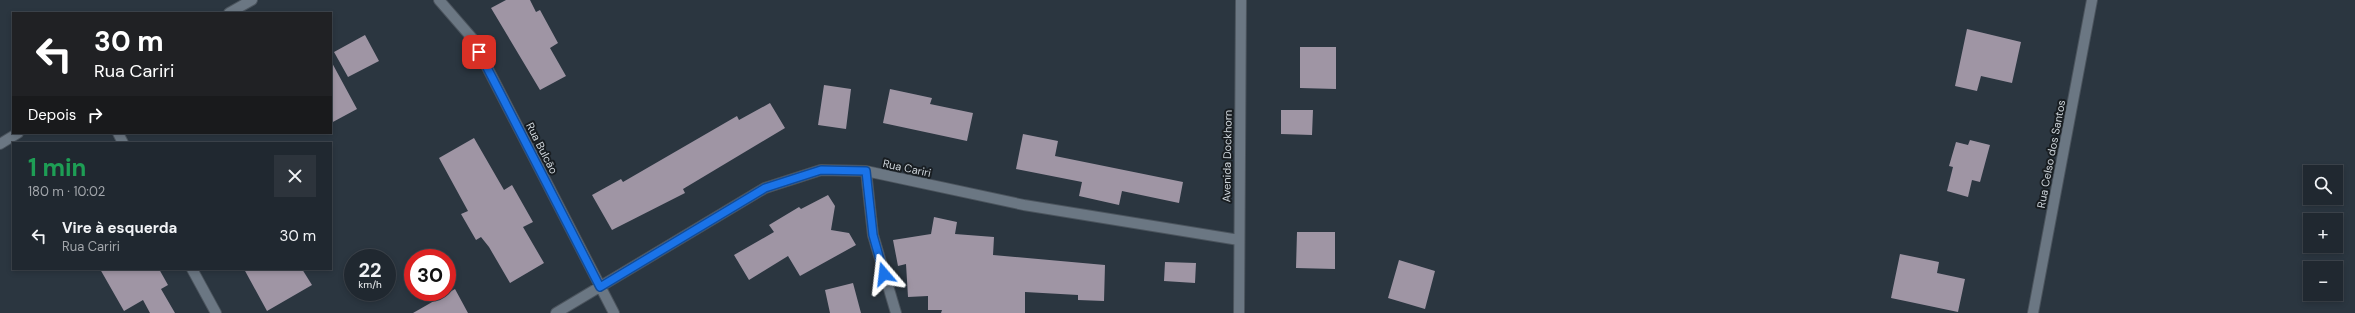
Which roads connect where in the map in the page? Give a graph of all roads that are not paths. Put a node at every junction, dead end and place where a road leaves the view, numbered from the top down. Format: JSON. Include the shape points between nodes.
{"nodes":[{"id":1,"x":252,"y":0,"type":"edge"},
{"id":2,"x":439,"y":0,"type":"edge"},
{"id":3,"x":1241,"y":0,"type":"edge"},
{"id":4,"x":2092,"y":0,"type":"edge"},
{"id":5,"x":231,"y":12,"type":"edge"},
{"id":6,"x":16,"y":134,"type":"edge"},
{"id":7,"x":0,"y":144,"type":"edge"},
{"id":8,"x":866,"y":171,"type":"junction"},
{"id":9,"x":1239,"y":240,"type":"junction"},
{"id":10,"x":193,"y":270,"type":"edge"},
{"id":11,"x":600,"y":287,"type":"junction"},
{"id":12,"x":216,"y":313,"type":"edge"},
{"id":13,"x":556,"y":313,"type":"edge"},
{"id":14,"x":614,"y":313,"type":"edge"},
{"id":15,"x":896,"y":313,"type":"edge"},
{"id":16,"x":1239,"y":313,"type":"edge"},
{"id":17,"x":2033,"y":313,"type":"edge"}],
"edges":[{"from":1,"to":5,"type":"street"},
{"from":2,"to":11,"type":"street","name":"Rua Bulcão","via":[[472,38]]},
{"from":3,"to":9,"type":"street","name":"Avenida Dockhorn"},
{"from":4,"to":17,"type":"street","name":"Rua Celso dos Santos"},
{"from":6,"to":7,"type":"street"},
{"from":8,"to":9,"type":"street","name":"Rua Cariri","via":[[1024,205]]},
{"from":8,"to":11,"type":"street","name":"Rua Cariri","via":[[821,170],[765,188]]},
{"from":8,"to":15,"type":"street","via":[[873,235]]},
{"from":9,"to":16,"type":"street","name":"Avenida Dockhorn"},
{"from":10,"to":12,"type":"street"},
{"from":11,"to":13,"type":"street","name":"Rua Cariri"},
{"from":11,"to":14,"type":"street","name":"Rua Bulcão"}]}
